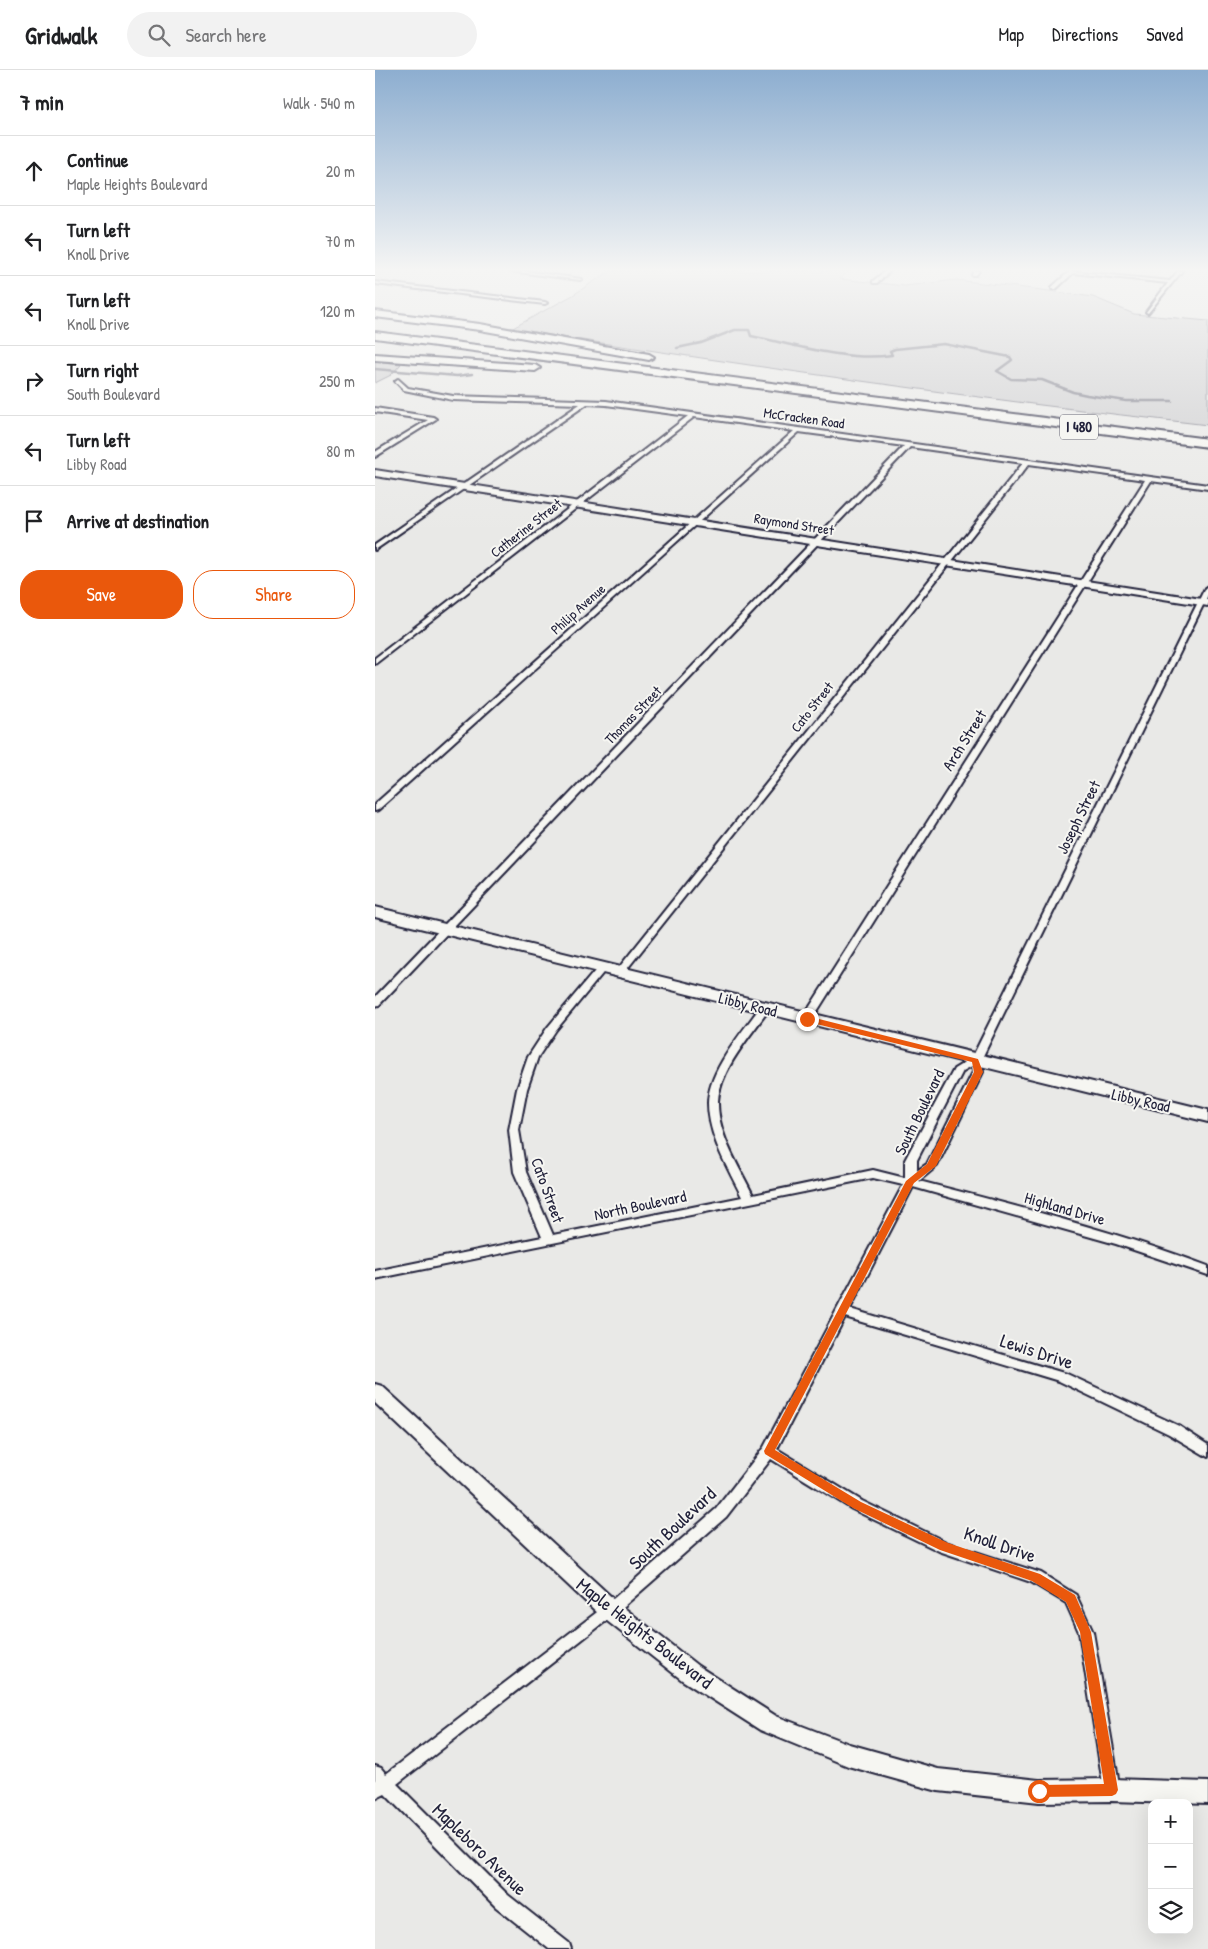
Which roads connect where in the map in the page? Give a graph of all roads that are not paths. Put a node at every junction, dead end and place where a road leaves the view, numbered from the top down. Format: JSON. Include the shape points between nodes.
{"nodes":[{"id":1,"x":399,"y":359,"type":"edge"},
{"id":2,"x":557,"y":359,"type":"edge"},
{"id":3,"x":621,"y":359,"type":"edge"},
{"id":4,"x":709,"y":367,"type":"dead end"},
{"id":5,"x":747,"y":375,"type":"junction"},
{"id":6,"x":398,"y":381,"type":"dead end"},
{"id":7,"x":585,"y":403,"type":"junction"},
{"id":8,"x":375,"y":410,"type":"edge"},
{"id":9,"x":951,"y":410,"type":"junction"},
{"id":10,"x":693,"y":415,"type":"junction"},
{"id":11,"x":798,"y":430,"type":"junction"},
{"id":12,"x":1208,"y":434,"type":"edge"},
{"id":13,"x":1208,"y":444,"type":"edge"},
{"id":14,"x":909,"y":445,"type":"junction"},
{"id":15,"x":375,"y":455,"type":"edge"},
{"id":16,"x":1027,"y":462,"type":"junction"},
{"id":17,"x":375,"y":473,"type":"edge"},
{"id":18,"x":1149,"y":479,"type":"junction"},
{"id":19,"x":464,"y":487,"type":"junction"},
{"id":20,"x":1208,"y":487,"type":"edge"},
{"id":21,"x":577,"y":504,"type":"junction"},
{"id":22,"x":695,"y":522,"type":"junction"},
{"id":23,"x":817,"y":541,"type":"junction"},
{"id":24,"x":375,"y":548,"type":"edge"},
{"id":25,"x":946,"y":562,"type":"junction"},
{"id":26,"x":1083,"y":583,"type":"junction"},
{"id":27,"x":1208,"y":588,"type":"edge"},
{"id":28,"x":1204,"y":603,"type":"edge"},
{"id":29,"x":375,"y":662,"type":"edge"},
{"id":30,"x":375,"y":808,"type":"edge"},
{"id":31,"x":375,"y":912,"type":"edge"},
{"id":32,"x":445,"y":929,"type":"junction"},
{"id":33,"x":602,"y":968,"type":"junction"},
{"id":34,"x":620,"y":972,"type":"junction"},
{"id":35,"x":375,"y":1003,"type":"edge"},
{"id":36,"x":765,"y":1008,"type":"junction"},
{"id":37,"x":807,"y":1019,"type":"junction"},
{"id":38,"x":975,"y":1060,"type":"junction"},
{"id":39,"x":1208,"y":1116,"type":"edge"},
{"id":40,"x":911,"y":1181,"type":"junction"},
{"id":41,"x":749,"y":1199,"type":"junction"},
{"id":42,"x":549,"y":1240,"type":"junction"},
{"id":43,"x":1208,"y":1271,"type":"edge"},
{"id":44,"x":375,"y":1276,"type":"edge"},
{"id":45,"x":843,"y":1312,"type":"junction"},
{"id":46,"x":375,"y":1391,"type":"edge"},
{"id":47,"x":769,"y":1451,"type":"junction"},
{"id":48,"x":1208,"y":1452,"type":"edge"},
{"id":49,"x":610,"y":1610,"type":"junction"},
{"id":50,"x":378,"y":1783,"type":"edge"},
{"id":51,"x":1112,"y":1790,"type":"junction"},
{"id":52,"x":1208,"y":1793,"type":"edge"},
{"id":53,"x":563,"y":1949,"type":"edge"}],
"edges":[{"from":1,"to":9,"type":"highway","via":[[641,376],[882,405]]},
{"from":2,"to":9,"type":"highway","number":"I 480"},
{"from":3,"to":5,"type":"highway","number":"I 480"},
{"from":4,"to":5,"type":"highway"},
{"from":5,"to":12,"type":"highway","number":"I 480"},
{"from":6,"to":7,"type":"street","name":"McCracken Road","via":[[405,389],[453,398]]},
{"from":7,"to":10,"type":"street","name":"McCracken Road"},
{"from":7,"to":19,"type":"street"},
{"from":8,"to":15,"type":"street","via":[[433,419]]},
{"from":9,"to":13,"type":"highway","number":"I 480"},
{"from":10,"to":11,"type":"street","name":"McCracken Road"},
{"from":10,"to":21,"type":"street","name":"Catherine Street"},
{"from":11,"to":14,"type":"street","name":"McCracken Road"},
{"from":11,"to":22,"type":"street","name":"Philip Avenue"},
{"from":14,"to":16,"type":"street","name":"McCracken Road"},
{"from":14,"to":23,"type":"street","name":"Thomas Street"},
{"from":16,"to":18,"type":"street","name":"McCracken Road"},
{"from":16,"to":25,"type":"street","name":"Cato Street"},
{"from":17,"to":19,"type":"street","name":"Raymond Street"},
{"from":18,"to":20,"type":"street","name":"McCracken Road"},
{"from":18,"to":26,"type":"street","name":"Arch Street"},
{"from":19,"to":21,"type":"street","name":"Raymond Street"},
{"from":19,"to":24,"type":"street"},
{"from":21,"to":22,"type":"street","name":"Raymond Street"},
{"from":21,"to":29,"type":"street","name":"Catherine Street"},
{"from":22,"to":23,"type":"street","name":"Raymond Street"},
{"from":22,"to":30,"type":"street","name":"Philip Avenue"},
{"from":23,"to":25,"type":"street","name":"Raymond Street"},
{"from":23,"to":32,"type":"street","name":"Thomas Street"},
{"from":25,"to":26,"type":"street","name":"Raymond Street"},
{"from":25,"to":34,"type":"street","name":"Cato Street"},
{"from":26,"to":28,"type":"street","name":"Raymond Street"},
{"from":26,"to":37,"type":"street","name":"Arch Street"},
{"from":27,"to":28,"type":"street","name":"Joseph Street"},
{"from":28,"to":38,"type":"street","name":"Joseph Street"},
{"from":31,"to":32,"type":"main road","name":"Libby Road"},
{"from":32,"to":33,"type":"main road","name":"Libby Road"},
{"from":32,"to":35,"type":"street","name":"Thomas Street"},
{"from":33,"to":34,"type":"main road","name":"Libby Road"},
{"from":33,"to":42,"type":"street","name":"Cato Street","via":[[552,1028],[533,1057],[522,1089],[514,1130],[520,1172]]},
{"from":34,"to":36,"type":"main road","name":"Libby Road"},
{"from":36,"to":37,"type":"main road","name":"Libby Road"},
{"from":36,"to":41,"type":"street","via":[[730,1058],[719,1078],[713,1101],[718,1131]]},
{"from":37,"to":38,"type":"main road","name":"Libby Road"},
{"from":38,"to":39,"type":"main road","name":"Libby Road"},
{"from":38,"to":40,"type":"street","name":"South Boulevard","via":[[959,1069],[911,1160]]},
{"from":38,"to":40,"type":"street","name":"South Boulevard","via":[[978,1072],[931,1166]]},
{"from":40,"to":41,"type":"street","name":"North Boulevard","via":[[873,1174]]},
{"from":40,"to":43,"type":"street","name":"Highland Drive","via":[[1165,1254]]},
{"from":40,"to":45,"type":"street","name":"South Boulevard"},
{"from":41,"to":42,"type":"street","name":"North Boulevard"},
{"from":42,"to":44,"type":"street","name":"North Boulevard"},
{"from":45,"to":47,"type":"street","name":"South Boulevard"},
{"from":45,"to":48,"type":"street","name":"Lewis Drive","via":[[1063,1377],[1173,1430]]},
{"from":46,"to":49,"type":"street","name":"Maple Heights Boulevard"},
{"from":47,"to":49,"type":"street","name":"South Boulevard","via":[[721,1513]]},
{"from":47,"to":51,"type":"street","name":"Knoll Drive","via":[[857,1505],[944,1547],[1036,1577],[1071,1599],[1085,1632]]},
{"from":49,"to":50,"type":"street","name":"South Boulevard"},
{"from":49,"to":51,"type":"street","name":"Maple Heights Boulevard","via":[[690,1673],[768,1723],[848,1755],[938,1780],[1039,1791]]},
{"from":50,"to":53,"type":"street","name":"Mapleboro Avenue","via":[[502,1901]]},
{"from":51,"to":52,"type":"street","name":"Maple Heights Boulevard"}]}
